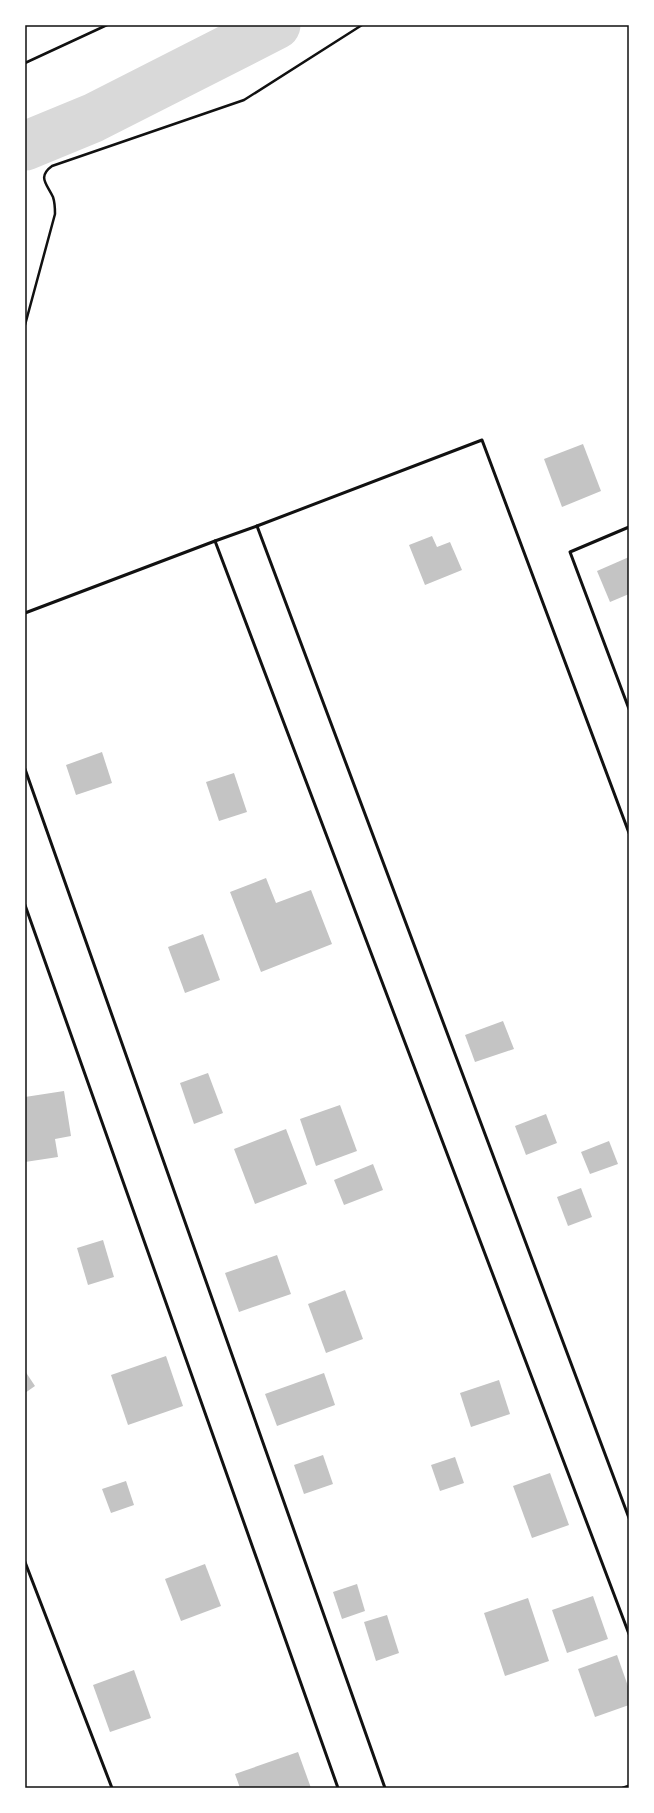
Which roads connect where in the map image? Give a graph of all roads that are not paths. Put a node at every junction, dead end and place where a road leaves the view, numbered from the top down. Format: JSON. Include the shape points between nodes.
{"nodes":[{"id":1,"x":257,"y":526,"type":"junction"},
{"id":2,"x":629,"y":527,"type":"edge"},
{"id":3,"x":215,"y":541,"type":"junction"},
{"id":4,"x":25,"y":613,"type":"edge"},
{"id":5,"x":629,"y":709,"type":"edge"},
{"id":6,"x":25,"y":769,"type":"edge"},
{"id":7,"x":629,"y":833,"type":"edge"},
{"id":8,"x":25,"y":905,"type":"edge"},
{"id":9,"x":629,"y":1518,"type":"edge"},
{"id":10,"x":25,"y":1562,"type":"edge"},
{"id":11,"x":629,"y":1634,"type":"edge"},
{"id":12,"x":629,"y":1786,"type":"edge"},
{"id":13,"x":112,"y":1788,"type":"edge"},
{"id":14,"x":338,"y":1788,"type":"edge"},
{"id":15,"x":385,"y":1788,"type":"edge"},
{"id":16,"x":623,"y":1788,"type":"edge"}],
"edges":[{"from":1,"to":3,"type":"lane"},
{"from":1,"to":7,"type":"lane","via":[[482,440]]},
{"from":1,"to":9,"type":"lane"},
{"from":2,"to":5,"type":"lane","via":[[570,552]]},
{"from":3,"to":4,"type":"lane"},
{"from":3,"to":11,"type":"lane"},
{"from":6,"to":15,"type":"lane"},
{"from":8,"to":14,"type":"lane"},
{"from":10,"to":13,"type":"lane"},
{"from":12,"to":16,"type":"lane"}]}
